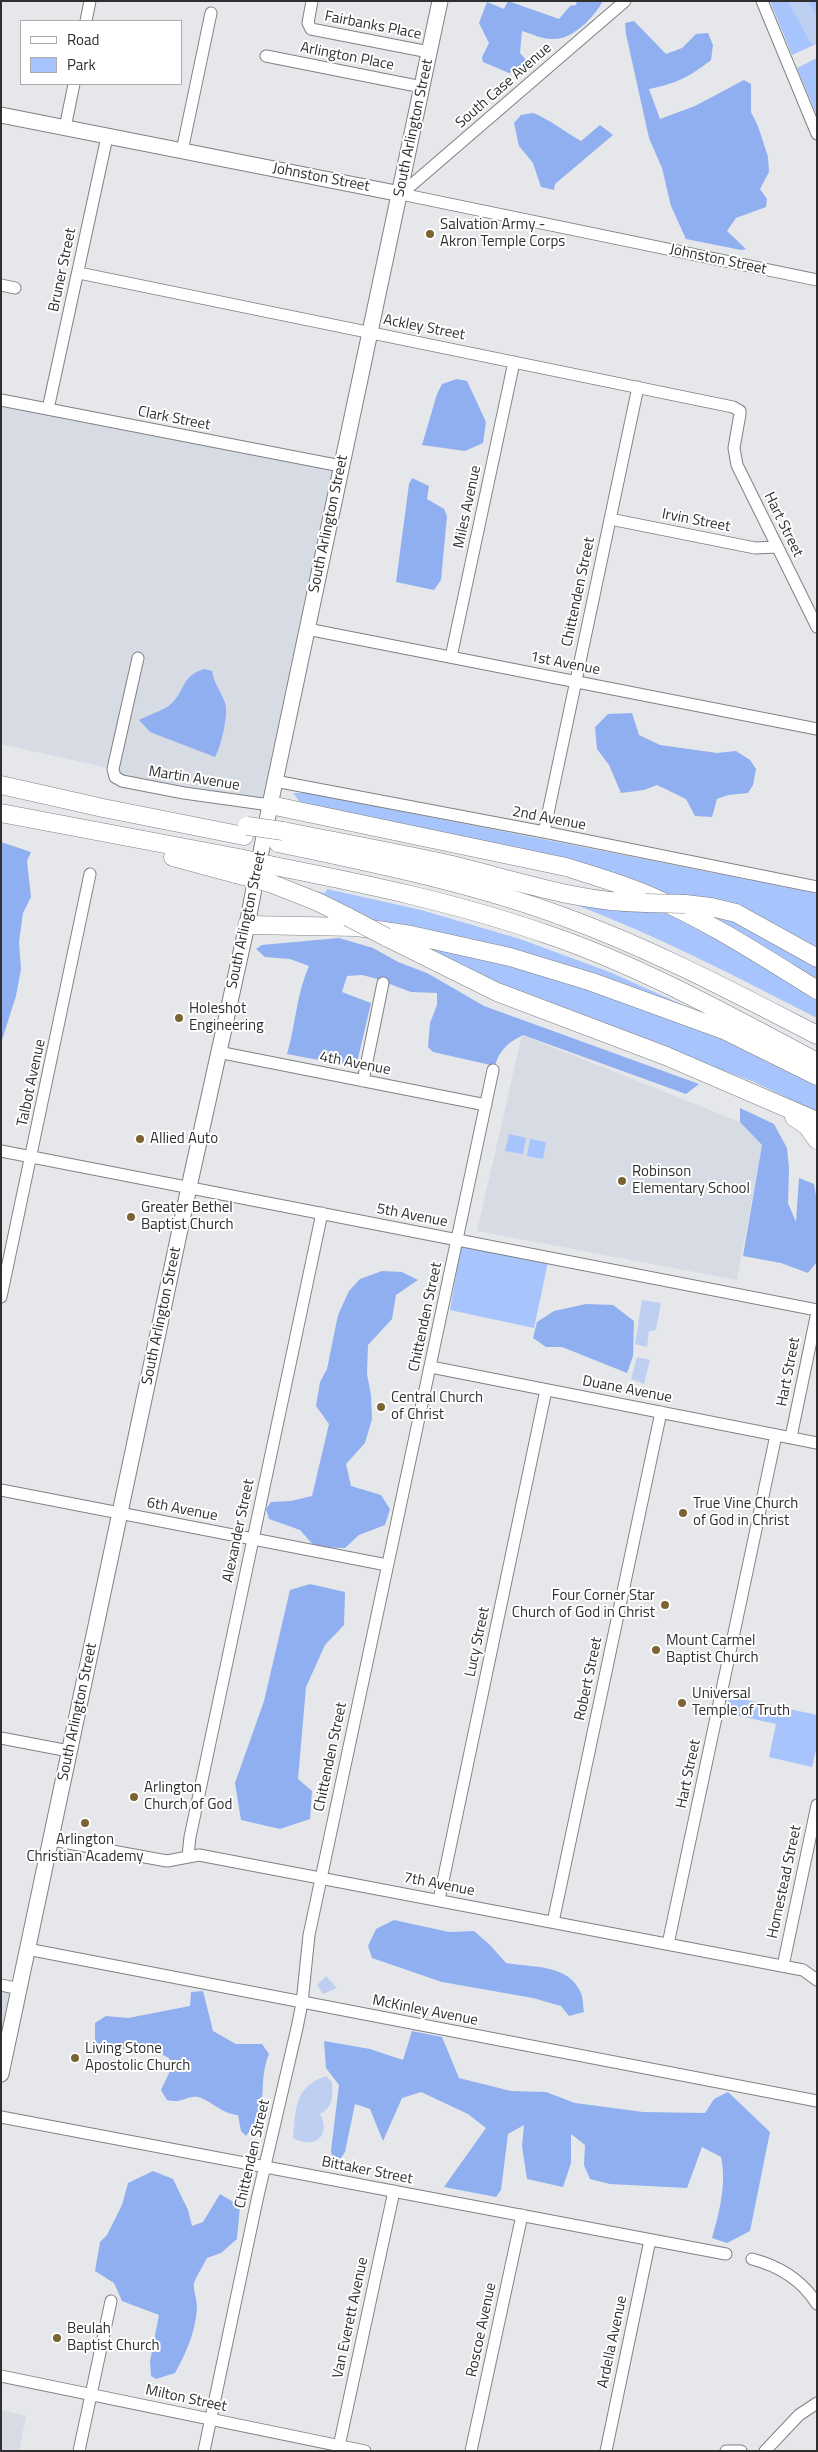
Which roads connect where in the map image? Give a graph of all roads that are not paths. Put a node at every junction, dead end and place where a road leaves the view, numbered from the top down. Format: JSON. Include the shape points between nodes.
{"nodes":[{"id":1,"x":90,"y":1,"type":"edge"},
{"id":2,"x":312,"y":1,"type":"edge"},
{"id":3,"x":440,"y":1,"type":"edge"},
{"id":4,"x":625,"y":1,"type":"edge"},
{"id":5,"x":762,"y":1,"type":"edge"},
{"id":6,"x":211,"y":13,"type":"dead end"},
{"id":7,"x":86,"y":20,"type":"edge"},
{"id":8,"x":429,"y":52,"type":"junction"},
{"id":9,"x":266,"y":56,"type":"dead end"},
{"id":10,"x":74,"y":85,"type":"edge"},
{"id":11,"x":422,"y":86,"type":"junction"},
{"id":12,"x":1,"y":115,"type":"edge"},
{"id":13,"x":65,"y":128,"type":"junction"},
{"id":14,"x":817,"y":134,"type":"edge"},
{"id":15,"x":107,"y":137,"type":"junction"},
{"id":16,"x":182,"y":151,"type":"junction"},
{"id":17,"x":401,"y":194,"type":"junction"},
{"id":18,"x":78,"y":273,"type":"junction"},
{"id":19,"x":817,"y":280,"type":"edge"},
{"id":20,"x":1,"y":285,"type":"edge"},
{"id":21,"x":15,"y":288,"type":"dead end"},
{"id":22,"x":370,"y":333,"type":"junction"},
{"id":23,"x":514,"y":362,"type":"junction"},
{"id":24,"x":638,"y":387,"type":"junction"},
{"id":25,"x":1,"y":400,"type":"edge"},
{"id":26,"x":48,"y":409,"type":"junction"},
{"id":27,"x":737,"y":434,"type":"joint"},
{"id":28,"x":341,"y":466,"type":"junction"},
{"id":29,"x":610,"y":519,"type":"junction"},
{"id":30,"x":776,"y":547,"type":"junction"},
{"id":31,"x":817,"y":627,"type":"edge"},
{"id":32,"x":307,"y":629,"type":"junction"},
{"id":33,"x":138,"y":658,"type":"dead end"},
{"id":34,"x":451,"y":658,"type":"junction"},
{"id":35,"x":576,"y":682,"type":"junction"},
{"id":36,"x":817,"y":729,"type":"edge"},
{"id":37,"x":275,"y":781,"type":"junction"},
{"id":38,"x":1,"y":785,"type":"edge"},
{"id":39,"x":270,"y":805,"type":"junction"},
{"id":40,"x":1,"y":813,"type":"edge"},
{"id":41,"x":544,"y":832,"type":"junction"},
{"id":42,"x":281,"y":837,"type":"junction"},
{"id":43,"x":237,"y":866,"type":"junction"},
{"id":44,"x":90,"y":874,"type":"dead end"},
{"id":45,"x":817,"y":887,"type":"edge"},
{"id":46,"x":247,"y":925,"type":"junction"},
{"id":47,"x":817,"y":958,"type":"edge"},
{"id":48,"x":383,"y":983,"type":"dead end"},
{"id":49,"x":817,"y":990,"type":"edge"},
{"id":50,"x":817,"y":1035,"type":"edge"},
{"id":51,"x":218,"y":1052,"type":"junction"},
{"id":52,"x":817,"y":1062,"type":"edge"},
{"id":53,"x":493,"y":1070,"type":"dead end"},
{"id":54,"x":817,"y":1076,"type":"edge"},
{"id":55,"x":363,"y":1081,"type":"junction"},
{"id":56,"x":776,"y":1103,"type":"junction"},
{"id":57,"x":486,"y":1105,"type":"junction"},
{"id":58,"x":817,"y":1121,"type":"edge"},
{"id":59,"x":817,"y":1140,"type":"edge"},
{"id":60,"x":1,"y":1152,"type":"edge"},
{"id":61,"x":32,"y":1157,"type":"junction"},
{"id":62,"x":189,"y":1187,"type":"junction"},
{"id":63,"x":322,"y":1213,"type":"junction"},
{"id":64,"x":458,"y":1240,"type":"junction"},
{"id":65,"x":1,"y":1296,"type":"edge"},
{"id":66,"x":817,"y":1311,"type":"edge"},
{"id":67,"x":431,"y":1367,"type":"junction"},
{"id":68,"x":546,"y":1390,"type":"junction"},
{"id":69,"x":661,"y":1412,"type":"junction"},
{"id":70,"x":776,"y":1435,"type":"junction"},
{"id":71,"x":791,"y":1438,"type":"junction"},
{"id":72,"x":817,"y":1443,"type":"edge"},
{"id":73,"x":1,"y":1490,"type":"edge"},
{"id":74,"x":119,"y":1513,"type":"junction"},
{"id":75,"x":254,"y":1539,"type":"junction"},
{"id":76,"x":387,"y":1565,"type":"junction"},
{"id":77,"x":1,"y":1738,"type":"edge"},
{"id":78,"x":69,"y":1751,"type":"junction"},
{"id":79,"x":817,"y":1805,"type":"edge"},
{"id":80,"x":52,"y":1840,"type":"junction"},
{"id":81,"x":188,"y":1856,"type":"junction"},
{"id":82,"x":321,"y":1878,"type":"junction"},
{"id":83,"x":439,"y":1900,"type":"junction"},
{"id":84,"x":553,"y":1922,"type":"junction"},
{"id":85,"x":668,"y":1944,"type":"junction"},
{"id":86,"x":28,"y":1949,"type":"junction"},
{"id":87,"x":783,"y":1966,"type":"junction"},
{"id":88,"x":817,"y":1980,"type":"edge"},
{"id":89,"x":1,"y":1985,"type":"edge"},
{"id":90,"x":20,"y":1989,"type":"junction"},
{"id":91,"x":302,"y":2003,"type":"junction"},
{"id":92,"x":1,"y":2074,"type":"edge"},
{"id":93,"x":817,"y":2101,"type":"edge"},
{"id":94,"x":1,"y":2116,"type":"edge"},
{"id":95,"x":265,"y":2167,"type":"junction"},
{"id":96,"x":394,"y":2191,"type":"junction"},
{"id":97,"x":522,"y":2216,"type":"junction"},
{"id":98,"x":650,"y":2240,"type":"junction"},
{"id":99,"x":726,"y":2254,"type":"dead end"},
{"id":100,"x":752,"y":2259,"type":"dead end"},
{"id":101,"x":111,"y":2301,"type":"dead end"},
{"id":102,"x":817,"y":2304,"type":"edge"},
{"id":103,"x":1,"y":2376,"type":"edge"},
{"id":104,"x":92,"y":2395,"type":"junction"},
{"id":105,"x":817,"y":2403,"type":"edge"},
{"id":106,"x":211,"y":2419,"type":"junction"},
{"id":107,"x":339,"y":2448,"type":"edge"},
{"id":108,"x":79,"y":2451,"type":"edge"},
{"id":109,"x":204,"y":2451,"type":"edge"},
{"id":110,"x":366,"y":2451,"type":"edge"},
{"id":111,"x":471,"y":2451,"type":"edge"},
{"id":112,"x":606,"y":2451,"type":"edge"},
{"id":113,"x":726,"y":2451,"type":"edge"},
{"id":114,"x":741,"y":2451,"type":"edge"},
{"id":115,"x":765,"y":2451,"type":"edge"}],
"edges":[{"from":1,"to":7,"type":"street"},
{"from":2,"to":8,"type":"street","name":"Fairbanks Place","via":[[308,23],[311,29]]},
{"from":3,"to":8,"type":"main road","name":"South Arlington Street"},
{"from":4,"to":17,"type":"street","name":"South Case Avenue"},
{"from":5,"to":14,"type":"street"},
{"from":6,"to":16,"type":"street"},
{"from":8,"to":11,"type":"main road","name":"South Arlington Street"},
{"from":9,"to":11,"type":"street","name":"Arlington Place"},
{"from":10,"to":13,"type":"street"},
{"from":11,"to":17,"type":"main road","name":"South Arlington Street"},
{"from":12,"to":13,"type":"main road","name":"Johnston Street"},
{"from":13,"to":15,"type":"main road","name":"Johnston Street"},
{"from":15,"to":16,"type":"main road","name":"Johnston Street"},
{"from":15,"to":18,"type":"street","name":"Bruner Street"},
{"from":16,"to":17,"type":"main road","name":"Johnston Street"},
{"from":17,"to":19,"type":"street","name":"Johnston Street"},
{"from":17,"to":22,"type":"main road","name":"South Arlington Street"},
{"from":18,"to":22,"type":"street","name":"Ackley Street"},
{"from":18,"to":26,"type":"street","name":"Bruner Street"},
{"from":20,"to":21,"type":"street"},
{"from":22,"to":23,"type":"street","name":"Ackley Street"},
{"from":22,"to":28,"type":"main road","name":"South Arlington Street"},
{"from":23,"to":24,"type":"street","name":"Ackley Street"},
{"from":23,"to":34,"type":"street","name":"Miles Avenue"},
{"from":24,"to":27,"type":"street","name":"Ackley Street","via":[[733,407],[740,414]]},
{"from":24,"to":29,"type":"street","name":"Chittenden Street"},
{"from":25,"to":26,"type":"street","name":"Clark Street"},
{"from":26,"to":28,"type":"street","name":"Clark Street"},
{"from":27,"to":30,"type":"street","name":"Hart Street","via":[[734,456]]},
{"from":28,"to":32,"type":"main road","name":"South Arlington Street"},
{"from":29,"to":30,"type":"street","name":"Irvin Street","via":[[755,548]]},
{"from":29,"to":35,"type":"street","name":"Chittenden Street"},
{"from":30,"to":31,"type":"street","name":"Hart Street"},
{"from":32,"to":34,"type":"street","name":"1st Avenue"},
{"from":32,"to":37,"type":"main road","name":"South Arlington Street"},
{"from":33,"to":39,"type":"street","name":"Martin Avenue","via":[[115,777],[184,793]]},
{"from":34,"to":35,"type":"street","name":"1st Avenue"},
{"from":35,"to":36,"type":"street","name":"1st Avenue"},
{"from":35,"to":41,"type":"street","name":"Chittenden Street"},
{"from":37,"to":39,"type":"main road","name":"South Arlington Street"},
{"from":37,"to":41,"type":"street","name":"2nd Avenue"},
{"from":38,"to":42,"type":"highway","bridge":true,"via":[[103,808]]},
{"from":39,"to":46,"type":"main road","name":"South Arlington Street"},
{"from":39,"to":49,"type":"highway","via":[[566,867],[610,881],[650,896],[719,930]]},
{"from":40,"to":43,"type":"highway"},
{"from":41,"to":45,"type":"street","name":"2nd Avenue"},
{"from":42,"to":47,"type":"highway","bridge":true,"via":[[439,862],[586,897],[626,903],[685,904],[736,913]]},
{"from":42,"to":50,"type":"highway","via":[[460,884],[559,915],[666,958]]},
{"from":43,"to":52,"type":"highway","bridge":true,"via":[[274,866],[421,896],[547,934],[690,994]]},
{"from":43,"to":56,"type":"highway","bridge":true,"via":[[318,902],[497,992],[666,1056]]},
{"from":44,"to":61,"type":"street","name":"Talbot Avenue"},
{"from":46,"to":51,"type":"main road","name":"South Arlington Street"},
{"from":46,"to":54,"type":"highway","via":[[365,928],[510,958],[592,982],[724,1030]]},
{"from":48,"to":55,"type":"street"},
{"from":51,"to":55,"type":"street","name":"4th Avenue"},
{"from":51,"to":62,"type":"main road","name":"South Arlington Street"},
{"from":53,"to":57,"type":"street","name":"Chittenden Street"},
{"from":55,"to":57,"type":"street","name":"4th Avenue"},
{"from":56,"to":58,"type":"highway"},
{"from":56,"to":59,"type":"highway","via":[[807,1126]]},
{"from":57,"to":64,"type":"street","name":"Chittenden Street"},
{"from":60,"to":61,"type":"street","name":"5th Avenue"},
{"from":61,"to":62,"type":"street","name":"5th Avenue"},
{"from":61,"to":65,"type":"street","name":"Talbot Avenue"},
{"from":62,"to":63,"type":"street","name":"5th Avenue"},
{"from":62,"to":74,"type":"main road","name":"South Arlington Street"},
{"from":63,"to":64,"type":"street","name":"5th Avenue"},
{"from":63,"to":75,"type":"street","name":"Alexander Street"},
{"from":64,"to":66,"type":"street","name":"5th Avenue"},
{"from":64,"to":67,"type":"street","name":"Chittenden Street"},
{"from":66,"to":71,"type":"street","name":"Hart Street"},
{"from":67,"to":68,"type":"street","name":"Duane Avenue"},
{"from":67,"to":76,"type":"street","name":"Chittenden Street"},
{"from":68,"to":69,"type":"street","name":"Duane Avenue"},
{"from":68,"to":83,"type":"street","name":"Lucy Street"},
{"from":69,"to":70,"type":"street","name":"Duane Avenue"},
{"from":69,"to":84,"type":"street","name":"Robert Street"},
{"from":70,"to":71,"type":"street","name":"Duane Avenue"},
{"from":70,"to":85,"type":"street","name":"Hart Street"},
{"from":71,"to":72,"type":"street","name":"Duane Avenue"},
{"from":73,"to":74,"type":"street","name":"6th Avenue"},
{"from":74,"to":75,"type":"street","name":"6th Avenue"},
{"from":74,"to":78,"type":"main road","name":"South Arlington Street"},
{"from":75,"to":76,"type":"street","name":"6th Avenue"},
{"from":75,"to":81,"type":"street","name":"Alexander Street"},
{"from":76,"to":82,"type":"street","name":"Chittenden Street"},
{"from":77,"to":78,"type":"street"},
{"from":78,"to":80,"type":"main road","name":"South Arlington Street"},
{"from":79,"to":87,"type":"street","name":"Homestead Street"},
{"from":80,"to":81,"type":"street","name":"7th Avenue","via":[[167,1861]]},
{"from":80,"to":86,"type":"main road","name":"South Arlington Street"},
{"from":81,"to":82,"type":"street","name":"7th Avenue","via":[[199,1855]]},
{"from":82,"to":83,"type":"street","name":"7th Avenue"},
{"from":82,"to":91,"type":"street","name":"Chittenden Street","via":[[309,1935]]},
{"from":83,"to":84,"type":"street","name":"7th Avenue"},
{"from":84,"to":85,"type":"street","name":"7th Avenue"},
{"from":85,"to":87,"type":"street","name":"7th Avenue"},
{"from":86,"to":90,"type":"main road","name":"South Arlington Street"},
{"from":86,"to":91,"type":"street","name":"McKinley Avenue"},
{"from":87,"to":88,"type":"street","name":"7th Avenue","via":[[809,1972]]},
{"from":89,"to":90,"type":"street"},
{"from":90,"to":92,"type":"main road","name":"South Arlington Street"},
{"from":91,"to":93,"type":"street","name":"McKinley Avenue"},
{"from":91,"to":95,"type":"street","name":"Chittenden Street"},
{"from":94,"to":95,"type":"street","name":"Bittaker Street"},
{"from":95,"to":96,"type":"street","name":"Bittaker Street"},
{"from":95,"to":106,"type":"street","name":"Chittenden Street"},
{"from":96,"to":97,"type":"street","name":"Bittaker Street"},
{"from":96,"to":107,"type":"street","name":"Van Everett Avenue"},
{"from":97,"to":98,"type":"street","name":"Bittaker Street"},
{"from":97,"to":111,"type":"street","name":"Roscoe Avenue"},
{"from":98,"to":99,"type":"street","name":"Bittaker Street"},
{"from":98,"to":112,"type":"street","name":"Ardella Avenue"},
{"from":100,"to":102,"type":"street","via":[[768,2263],[789,2275]]},
{"from":101,"to":104,"type":"street"},
{"from":103,"to":104,"type":"street","name":"Milton Street"},
{"from":104,"to":106,"type":"street","name":"Milton Street"},
{"from":104,"to":108,"type":"street"},
{"from":105,"to":115,"type":"street","via":[[799,2416]]},
{"from":106,"to":107,"type":"street","name":"Milton Street"},
{"from":106,"to":109,"type":"street","name":"Chittenden Street"},
{"from":107,"to":110,"type":"street","name":"Milton Street"},
{"from":113,"to":114,"type":"street"}]}
